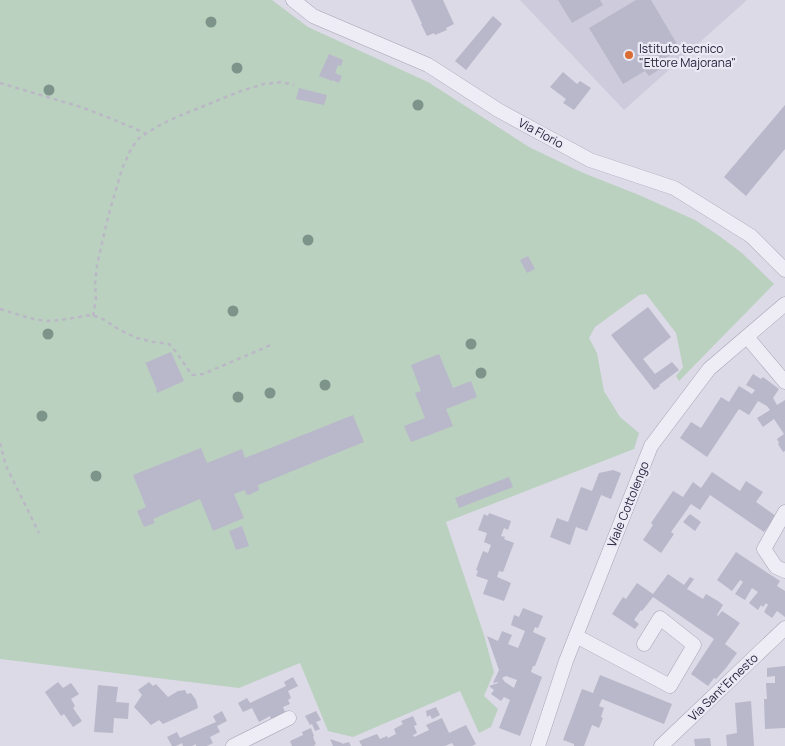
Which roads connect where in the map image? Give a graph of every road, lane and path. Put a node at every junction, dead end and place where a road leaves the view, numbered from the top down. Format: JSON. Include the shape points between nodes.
{"nodes":[{"id":1,"x":293,"y":0,"type":"edge"},
{"id":2,"x":0,"y":84,"type":"edge"},
{"id":3,"x":294,"y":85,"type":"dead end"},
{"id":4,"x":145,"y":134,"type":"junction"},
{"id":5,"x":785,"y":270,"type":"edge"},
{"id":6,"x":785,"y":304,"type":"edge"},
{"id":7,"x":0,"y":309,"type":"edge"},
{"id":8,"x":93,"y":316,"type":"junction"},
{"id":9,"x":747,"y":337,"type":"junction"},
{"id":10,"x":270,"y":345,"type":"dead end"},
{"id":11,"x":785,"y":382,"type":"edge"},
{"id":12,"x":0,"y":443,"type":"edge"},
{"id":13,"x":785,"y":512,"type":"edge"},
{"id":14,"x":39,"y":533,"type":"dead end"},
{"id":15,"x":785,"y":571,"type":"edge"},
{"id":16,"x":785,"y":628,"type":"edge"},
{"id":17,"x":576,"y":636,"type":"junction"},
{"id":18,"x":644,"y":644,"type":"dead end"},
{"id":19,"x":289,"y":718,"type":"dead end"},
{"id":20,"x":233,"y":746,"type":"edge"},
{"id":21,"x":537,"y":746,"type":"edge"},
{"id":22,"x":661,"y":746,"type":"edge"}],
"edges":[{"from":1,"to":5,"type":"street","name":"Via Florio","via":[[313,16],[428,65],[498,110],[590,160],[674,188],[751,236]]},
{"from":2,"to":4,"type":"path","via":[[81,107]]},
{"from":3,"to":4,"type":"path","via":[[282,82],[264,84],[241,91],[179,116]]},
{"from":4,"to":8,"type":"path","via":[[131,149],[115,191],[97,265]]},
{"from":6,"to":9,"type":"street","name":"Viale Cottolengo"},
{"from":7,"to":8,"type":"path","via":[[46,321]]},
{"from":8,"to":10,"type":"path","via":[[138,338],[169,344],[192,375],[204,374]]},
{"from":9,"to":11,"type":"street"},
{"from":9,"to":17,"type":"street","name":"Viale Cottolengo","via":[[709,370],[651,446]]},
{"from":12,"to":14,"type":"path","via":[[6,466]]},
{"from":13,"to":15,"type":"street","via":[[764,549],[776,567]]},
{"from":16,"to":22,"type":"street","name":"Via Sant'Ernesto"},
{"from":17,"to":18,"type":"street","via":[[670,686],[694,645],[660,618]]},
{"from":17,"to":21,"type":"street","name":"Viale Cottolengo"},
{"from":19,"to":20,"type":"street"}]}
